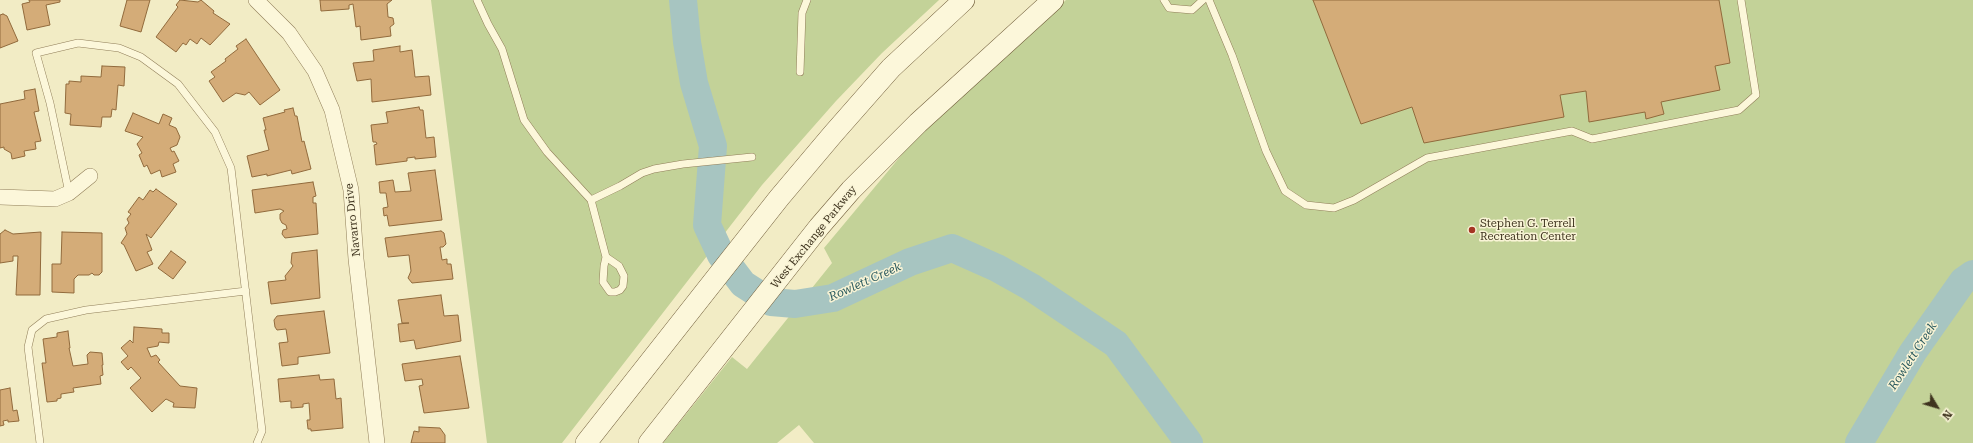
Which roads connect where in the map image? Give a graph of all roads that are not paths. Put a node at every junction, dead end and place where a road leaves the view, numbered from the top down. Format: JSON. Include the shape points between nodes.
{"nodes":[{"id":1,"x":256,"y":0,"type":"edge"},
{"id":2,"x":477,"y":0,"type":"edge"},
{"id":3,"x":807,"y":0,"type":"edge"},
{"id":4,"x":964,"y":0,"type":"edge"},
{"id":5,"x":1053,"y":0,"type":"edge"},
{"id":6,"x":1164,"y":0,"type":"edge"},
{"id":7,"x":1203,"y":0,"type":"edge"},
{"id":8,"x":1209,"y":0,"type":"edge"},
{"id":9,"x":1740,"y":0,"type":"edge"},
{"id":10,"x":800,"y":72,"type":"dead end"},
{"id":11,"x":752,"y":157,"type":"dead end"},
{"id":12,"x":90,"y":176,"type":"dead end"},
{"id":13,"x":69,"y":193,"type":"junction"},
{"id":14,"x":0,"y":197,"type":"edge"},
{"id":15,"x":591,"y":200,"type":"junction"},
{"id":16,"x":606,"y":257,"type":"junction"},
{"id":17,"x":246,"y":291,"type":"junction"},
{"id":18,"x":40,"y":443,"type":"edge"},
{"id":19,"x":257,"y":443,"type":"edge"},
{"id":20,"x":377,"y":443,"type":"edge"},
{"id":21,"x":586,"y":443,"type":"edge"},
{"id":22,"x":649,"y":443,"type":"edge"}],
"edges":[{"from":1,"to":20,"type":"street","name":"Navarro Drive","via":[[289,33],[315,71],[332,110],[351,190],[356,259]]},
{"from":2,"to":15,"type":"lane","via":[[502,49],[524,120],[547,152]]},
{"from":3,"to":10,"type":"lane","via":[[802,13]]},
{"from":4,"to":21,"type":"main road","via":[[891,68],[833,134],[683,318]]},
{"from":5,"to":22,"type":"main road","name":"West Exchange Parkway","via":[[918,123],[851,190]]},
{"from":6,"to":7,"type":"lane","via":[[1169,8],[1192,10]]},
{"from":8,"to":9,"type":"lane","via":[[1266,150],[1285,191],[1306,205],[1334,208],[1354,200],[1427,158],[1572,131],[1592,139],[1739,110],[1756,94]]},
{"from":11,"to":15,"type":"lane","via":[[684,164],[642,173]]},
{"from":12,"to":13,"type":"street"},
{"from":13,"to":14,"type":"street","via":[[55,199]]},
{"from":13,"to":17,"type":"lane","via":[[50,103],[36,53],[78,43],[119,48],[141,57],[178,84],[214,132],[228,161],[231,168]]},
{"from":15,"to":16,"type":"lane"},
{"from":16,"to":16,"type":"lane","via":[[603,282],[610,292],[615,292],[623,286],[624,276],[619,266]]},
{"from":17,"to":18,"type":"lane","via":[[86,310],[46,319],[32,330],[28,347]]},
{"from":17,"to":19,"type":"lane","via":[[262,431]]}]}
